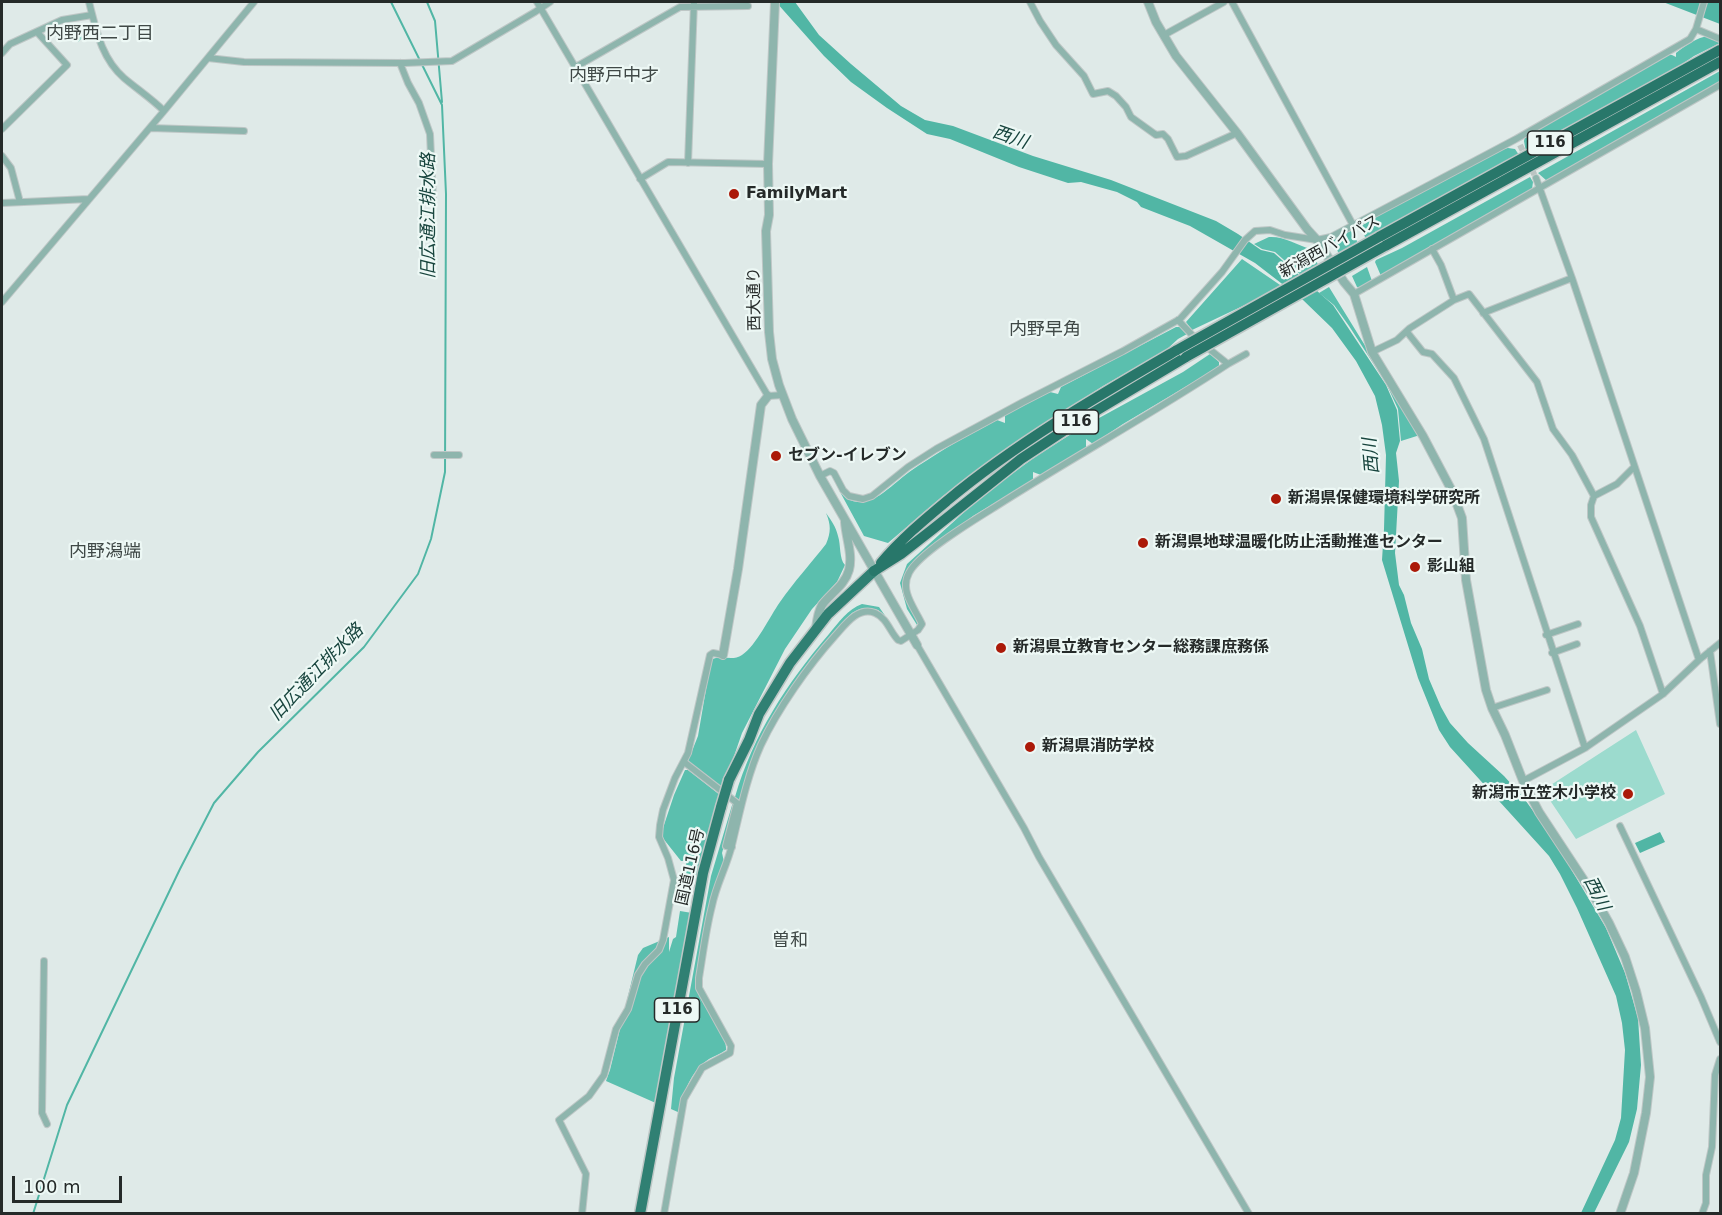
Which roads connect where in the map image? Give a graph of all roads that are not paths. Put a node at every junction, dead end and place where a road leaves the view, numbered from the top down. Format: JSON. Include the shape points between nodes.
{"nodes":[{"id":1,"x":89,"y":2,"type":"edge"},
{"id":2,"x":254,"y":2,"type":"edge"},
{"id":3,"x":550,"y":2,"type":"edge"},
{"id":4,"x":775,"y":2,"type":"edge"},
{"id":5,"x":1030,"y":2,"type":"edge"},
{"id":6,"x":1148,"y":2,"type":"edge"},
{"id":7,"x":1224,"y":2,"type":"edge"},
{"id":8,"x":1232,"y":2,"type":"edge"},
{"id":9,"x":1704,"y":2,"type":"edge"},
{"id":10,"x":538,"y":4,"type":"edge"},
{"id":11,"x":694,"y":4,"type":"edge"},
{"id":12,"x":748,"y":6,"type":"dead end"},
{"id":13,"x":92,"y":15,"type":"junction"},
{"id":14,"x":1696,"y":26,"type":"junction"},
{"id":15,"x":37,"y":32,"type":"junction"},
{"id":16,"x":1164,"y":35,"type":"junction"},
{"id":17,"x":1720,"y":39,"type":"edge"},
{"id":18,"x":1720,"y":50,"type":"edge"},
{"id":19,"x":2,"y":54,"type":"edge"},
{"id":20,"x":208,"y":58,"type":"junction"},
{"id":21,"x":1720,"y":62,"type":"edge"},
{"id":22,"x":402,"y":63,"type":"junction"},
{"id":23,"x":574,"y":68,"type":"junction"},
{"id":24,"x":1720,"y":85,"type":"edge"},
{"id":25,"x":164,"y":111,"type":"junction"},
{"id":26,"x":150,"y":128,"type":"junction"},
{"id":27,"x":2,"y":129,"type":"edge"},
{"id":28,"x":244,"y":131,"type":"dead end"},
{"id":29,"x":1237,"y":133,"type":"junction"},
{"id":30,"x":2,"y":156,"type":"edge"},
{"id":31,"x":688,"y":163,"type":"junction"},
{"id":32,"x":768,"y":164,"type":"junction"},
{"id":33,"x":1536,"y":178,"type":"tunnel mouth"},
{"id":34,"x":640,"y":179,"type":"junction"},
{"id":35,"x":1541,"y":188,"type":"junction"},
{"id":36,"x":89,"y":199,"type":"junction"},
{"id":37,"x":433,"y":200,"type":"dead end"},
{"id":38,"x":20,"y":202,"type":"junction"},
{"id":39,"x":2,"y":203,"type":"edge"},
{"id":40,"x":1353,"y":225,"type":"junction"},
{"id":41,"x":1317,"y":240,"type":"junction"},
{"id":42,"x":1382,"y":242,"type":"junction"},
{"id":43,"x":1432,"y":249,"type":"junction"},
{"id":44,"x":1572,"y":278,"type":"junction"},
{"id":45,"x":1354,"y":294,"type":"junction"},
{"id":46,"x":1454,"y":300,"type":"junction"},
{"id":47,"x":2,"y":302,"type":"edge"},
{"id":48,"x":1483,"y":313,"type":"junction"},
{"id":49,"x":1178,"y":320,"type":"junction"},
{"id":50,"x":1407,"y":332,"type":"junction"},
{"id":51,"x":1372,"y":352,"type":"junction"},
{"id":52,"x":1246,"y":354,"type":"dead end"},
{"id":53,"x":1228,"y":364,"type":"junction"},
{"id":54,"x":783,"y":395,"type":"junction"},
{"id":55,"x":768,"y":396,"type":"junction"},
{"id":56,"x":434,"y":455,"type":"dead end"},
{"id":57,"x":459,"y":455,"type":"dead end"},
{"id":58,"x":1634,"y":467,"type":"junction"},
{"id":59,"x":820,"y":476,"type":"junction"},
{"id":60,"x":1594,"y":495,"type":"junction"},
{"id":61,"x":845,"y":520,"type":"junction"},
{"id":62,"x":874,"y":572,"type":"junction"},
{"id":63,"x":1578,"y":624,"type":"dead end"},
{"id":64,"x":816,"y":629,"type":"junction"},
{"id":65,"x":911,"y":635,"type":"junction"},
{"id":66,"x":1546,"y":635,"type":"junction"},
{"id":67,"x":1720,"y":643,"type":"edge"},
{"id":68,"x":1577,"y":644,"type":"dead end"},
{"id":69,"x":917,"y":645,"type":"joint"},
{"id":70,"x":1710,"y":651,"type":"junction"},
{"id":71,"x":1552,"y":653,"type":"junction"},
{"id":72,"x":723,"y":655,"type":"joint"},
{"id":73,"x":1699,"y":660,"type":"junction"},
{"id":74,"x":1547,"y":690,"type":"dead end"},
{"id":75,"x":1663,"y":694,"type":"junction"},
{"id":76,"x":1492,"y":708,"type":"junction"},
{"id":77,"x":1720,"y":724,"type":"edge"},
{"id":78,"x":1584,"y":748,"type":"junction"},
{"id":79,"x":684,"y":762,"type":"junction"},
{"id":80,"x":1523,"y":781,"type":"junction"},
{"id":81,"x":1620,"y":826,"type":"dead end"},
{"id":82,"x":732,"y":847,"type":"junction"},
{"id":83,"x":44,"y":961,"type":"dead end"},
{"id":84,"x":1720,"y":1042,"type":"edge"},
{"id":85,"x":1720,"y":1059,"type":"edge"},
{"id":86,"x":46,"y":1124,"type":"dead end"},
{"id":87,"x":582,"y":1214,"type":"edge"},
{"id":88,"x":640,"y":1214,"type":"edge"},
{"id":89,"x":664,"y":1214,"type":"edge"},
{"id":90,"x":1249,"y":1214,"type":"edge"},
{"id":91,"x":1620,"y":1214,"type":"edge"},
{"id":92,"x":1702,"y":1214,"type":"edge"}],
"edges":[{"from":1,"to":13,"type":"street"},
{"from":2,"to":20,"type":"street"},
{"from":3,"to":10,"type":"street"},
{"from":4,"to":32,"type":"street","name":"西大通り"},
{"from":5,"to":29,"type":"street","via":[[1093,94],[1108,91],[1116,96],[1131,117],[1168,139],[1177,157]]},
{"from":6,"to":16,"type":"street"},
{"from":7,"to":16,"type":"street"},
{"from":8,"to":40,"type":"street"},
{"from":9,"to":14,"type":"street"},
{"from":10,"to":22,"type":"street","via":[[526,18],[452,61]]},
{"from":10,"to":23,"type":"street"},
{"from":11,"to":12,"type":"street"},
{"from":11,"to":23,"type":"street","via":[[680,7]]},
{"from":11,"to":31,"type":"street"},
{"from":13,"to":15,"type":"street","via":[[62,20]]},
{"from":13,"to":25,"type":"street","via":[[103,50],[113,66]]},
{"from":14,"to":17,"type":"street"},
{"from":14,"to":40,"type":"street","via":[[1690,39],[1518,142]]},
{"from":15,"to":19,"type":"street","via":[[10,44]]},
{"from":15,"to":27,"type":"street","via":[[67,65]]},
{"from":16,"to":29,"type":"street"},
{"from":18,"to":42,"type":"highway","name":"新潟西バイパス","number":"116"},
{"from":20,"to":22,"type":"street","via":[[244,62]]},
{"from":20,"to":25,"type":"street"},
{"from":21,"to":42,"type":"highway","name":"新潟西バイパス","number":"116"},
{"from":22,"to":37,"type":"street","via":[[430,134]]},
{"from":23,"to":34,"type":"street"},
{"from":24,"to":35,"type":"street"},
{"from":25,"to":26,"type":"street"},
{"from":26,"to":28,"type":"street"},
{"from":26,"to":36,"type":"street"},
{"from":29,"to":41,"type":"street"},
{"from":30,"to":38,"type":"street","via":[[11,168]]},
{"from":31,"to":32,"type":"street"},
{"from":31,"to":34,"type":"street","via":[[668,162]]},
{"from":32,"to":54,"type":"street","name":"西大通り","via":[[769,332],[774,370]]},
{"from":33,"to":35,"type":"street"},
{"from":34,"to":55,"type":"street"},
{"from":35,"to":43,"type":"street"},
{"from":35,"to":44,"type":"street"},
{"from":36,"to":38,"type":"street"},
{"from":36,"to":47,"type":"street"},
{"from":38,"to":39,"type":"street"},
{"from":40,"to":41,"type":"street"},
{"from":41,"to":45,"type":"street"},
{"from":41,"to":49,"type":"street","via":[[1270,230],[1255,231]]},
{"from":42,"to":62,"type":"highway","name":"新潟西バイパス","number":"116","bridge":true,"via":[[1074,424],[1021,459]]},
{"from":42,"to":62,"type":"highway","name":"新潟西バイパス","number":"116","bridge":true,"via":[[1177,350],[1068,414],[964,487],[896,545]]},
{"from":43,"to":45,"type":"street"},
{"from":43,"to":46,"type":"street"},
{"from":44,"to":48,"type":"street"},
{"from":44,"to":58,"type":"street"},
{"from":45,"to":51,"type":"street"},
{"from":46,"to":48,"type":"street","via":[[1469,294]]},
{"from":46,"to":50,"type":"street"},
{"from":48,"to":60,"type":"street","via":[[1537,382],[1553,429]]},
{"from":49,"to":53,"type":"street"},
{"from":49,"to":59,"type":"street","via":[[936,449],[872,496],[849,496],[830,471]]},
{"from":50,"to":51,"type":"street"},
{"from":50,"to":66,"type":"street","via":[[1423,352],[1432,354],[1454,378],[1484,439]]},
{"from":51,"to":76,"type":"street","via":[[1424,436],[1462,518],[1466,580]]},
{"from":52,"to":53,"type":"street"},
{"from":53,"to":65,"type":"street","via":[[981,515],[914,565],[908,575],[906,594],[921,624]]},
{"from":54,"to":55,"type":"street"},
{"from":54,"to":59,"type":"street","name":"西大通り"},
{"from":55,"to":72,"type":"street","via":[[761,405]]},
{"from":56,"to":57,"type":"street"},
{"from":58,"to":60,"type":"street","via":[[1617,484]]},
{"from":58,"to":73,"type":"street"},
{"from":59,"to":61,"type":"street","name":"西大通り"},
{"from":60,"to":75,"type":"street","via":[[1591,517],[1640,626]]},
{"from":61,"to":62,"type":"street","name":"西大通り"},
{"from":61,"to":64,"type":"street","via":[[849,571],[822,605]]},
{"from":62,"to":64,"type":"highway","name":"国道116号","number":"116"},
{"from":62,"to":65,"type":"street","name":"西大通り"},
{"from":63,"to":66,"type":"street"},
{"from":64,"to":88,"type":"highway","name":"国道116号","number":"116","bridge":true,"via":[[759,714],[729,780],[712,835]]},
{"from":65,"to":69,"type":"street","name":"西大通り"},
{"from":65,"to":82,"type":"street","via":[[898,640],[883,618],[867,611],[858,613],[833,639],[790,695],[762,744]]},
{"from":66,"to":71,"type":"street"},
{"from":67,"to":70,"type":"street"},
{"from":68,"to":71,"type":"street"},
{"from":69,"to":90,"type":"street"},
{"from":70,"to":73,"type":"street"},
{"from":70,"to":77,"type":"street"},
{"from":71,"to":78,"type":"street"},
{"from":72,"to":79,"type":"street","via":[[710,656]]},
{"from":73,"to":75,"type":"street"},
{"from":74,"to":76,"type":"street"},
{"from":75,"to":78,"type":"street"},
{"from":76,"to":80,"type":"street"},
{"from":78,"to":80,"type":"street"},
{"from":79,"to":82,"type":"street","via":[[736,803],[726,846]]},
{"from":79,"to":87,"type":"street","via":[[660,825],[659,837],[674,884],[663,940],[638,975],[628,1009],[616,1029],[604,1076],[589,1096],[559,1120],[586,1174]]},
{"from":80,"to":91,"type":"street","via":[[1609,923],[1625,957],[1645,1028],[1650,1077],[1647,1113]]},
{"from":81,"to":84,"type":"street"},
{"from":82,"to":89,"type":"street","via":[[712,905],[699,978],[699,988],[731,1046],[730,1053],[702,1068],[684,1099]]},
{"from":83,"to":86,"type":"street","via":[[42,1113]]},
{"from":85,"to":92,"type":"street","via":[[1715,1075],[1712,1147]]}]}
